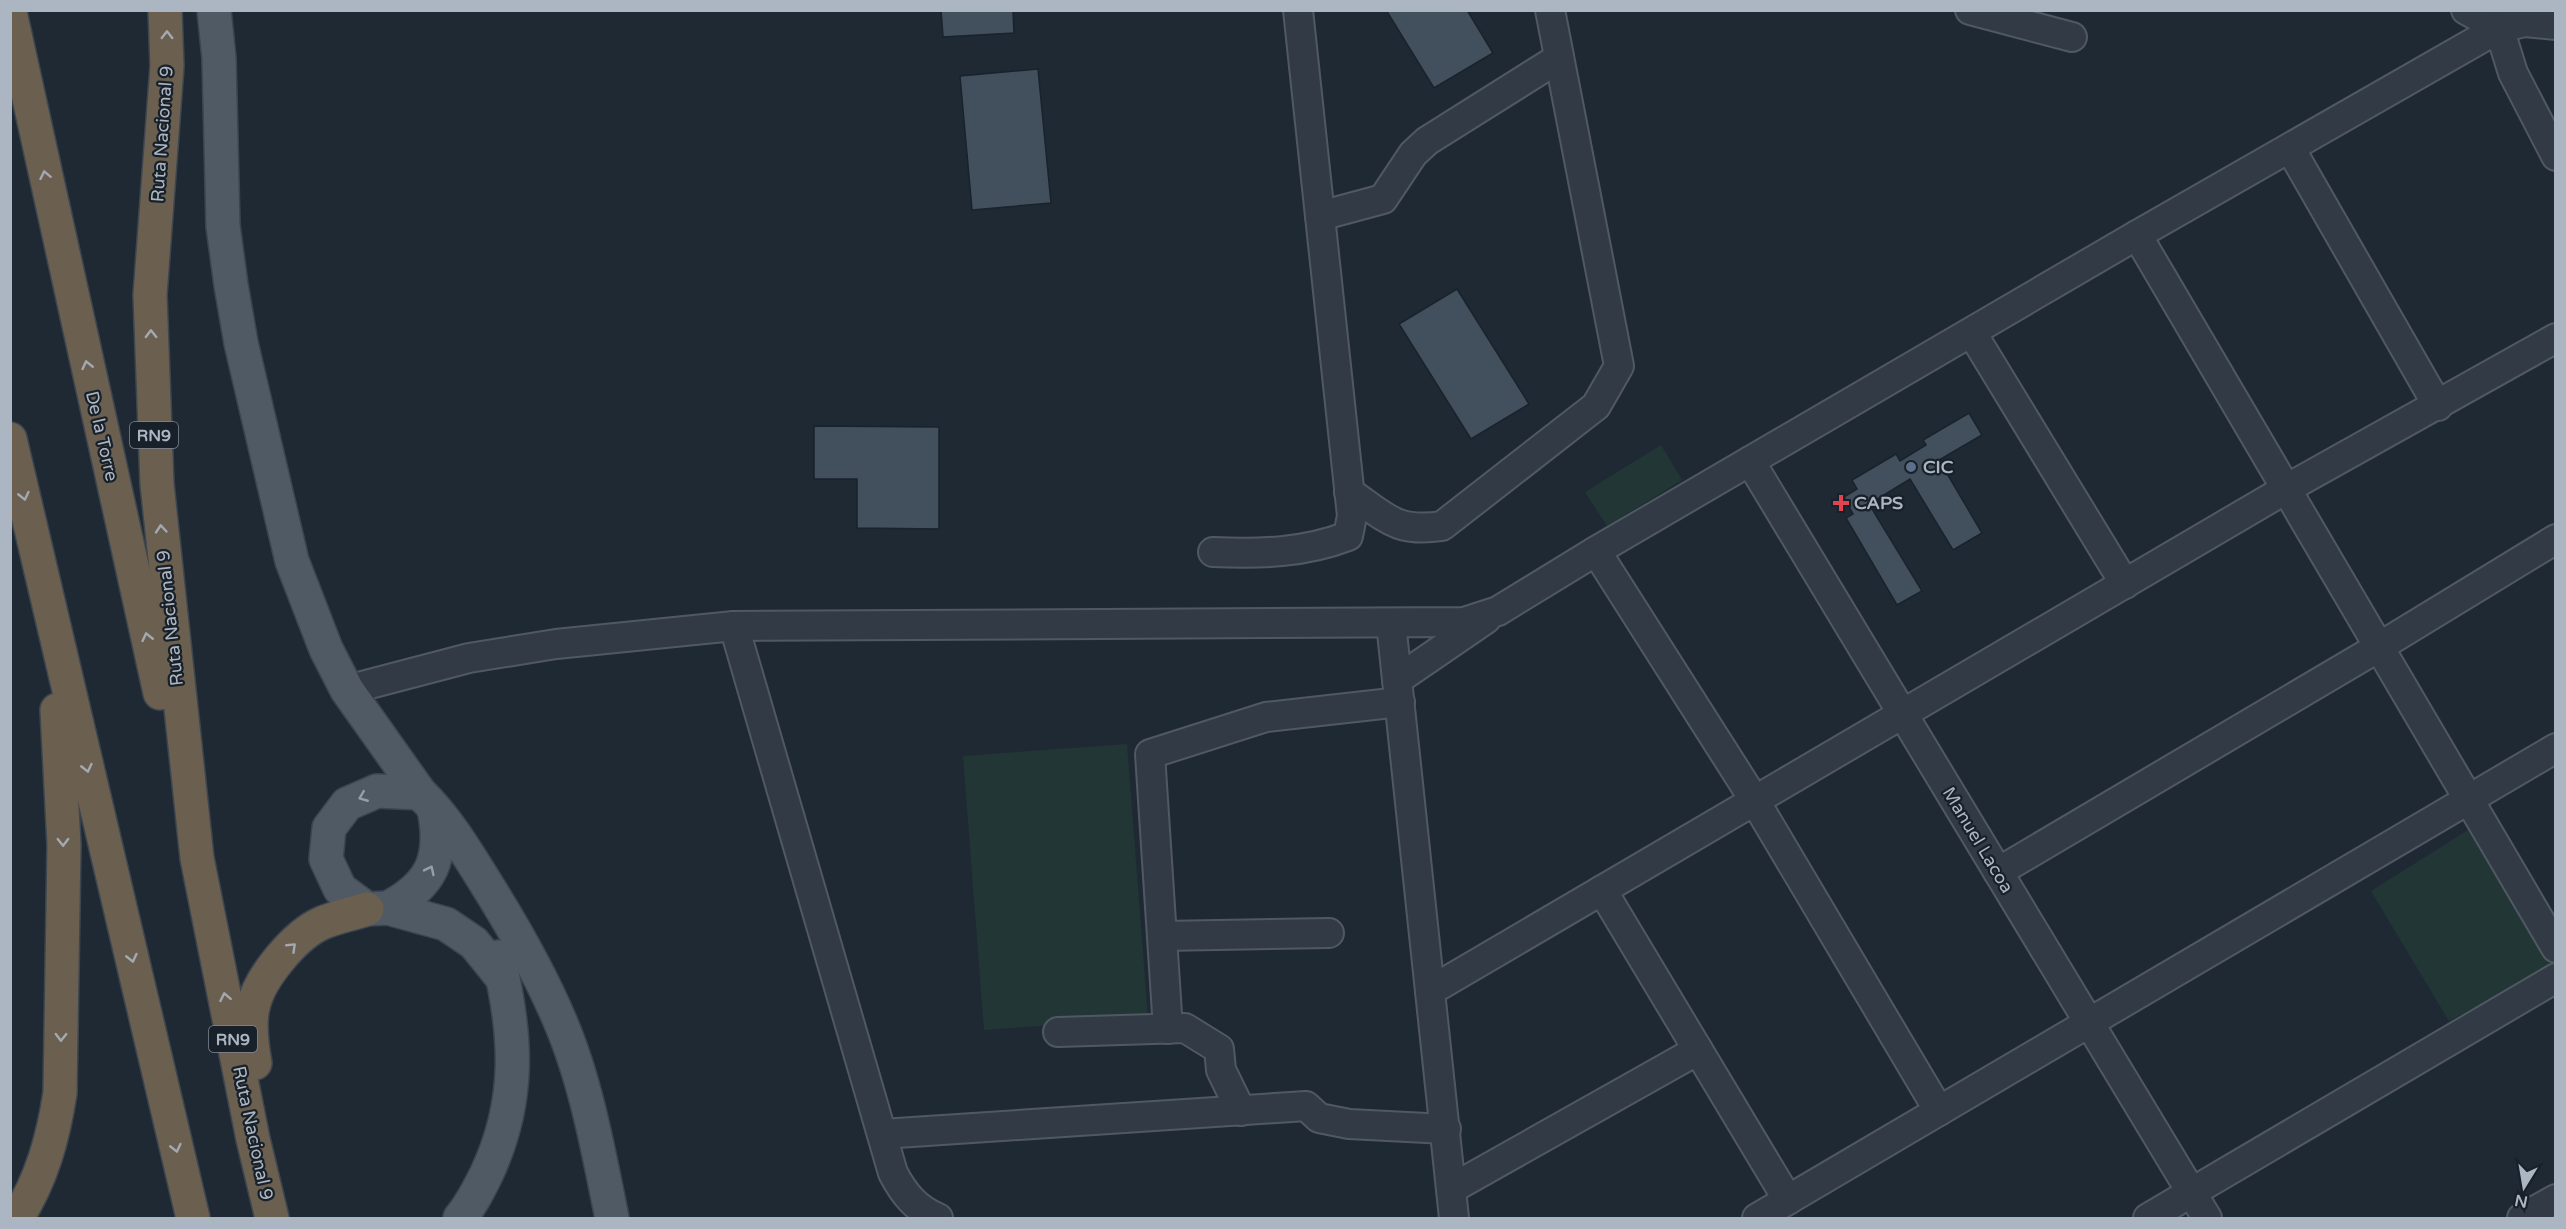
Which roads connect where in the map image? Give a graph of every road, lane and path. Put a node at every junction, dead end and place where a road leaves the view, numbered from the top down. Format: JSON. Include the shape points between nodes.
{"nodes":[{"id":1,"x":165,"y":10,"type":"edge"},
{"id":2,"x":214,"y":10,"type":"edge"},
{"id":3,"x":1298,"y":10,"type":"edge"},
{"id":4,"x":1550,"y":10,"type":"edge"},
{"id":5,"x":1970,"y":10,"type":"edge"},
{"id":6,"x":2466,"y":10,"type":"edge"},
{"id":7,"x":10,"y":12,"type":"edge"},
{"id":8,"x":2494,"y":19,"type":"edge"},
{"id":9,"x":2556,"y":25,"type":"edge"},
{"id":10,"x":2072,"y":37,"type":"dead end"},
{"id":11,"x":1559,"y":58,"type":"junction"},
{"id":12,"x":2290,"y":148,"type":"junction"},
{"id":13,"x":2556,"y":156,"type":"edge"},
{"id":14,"x":1320,"y":216,"type":"junction"},
{"id":15,"x":2137,"y":235,"type":"junction"},
{"id":16,"x":1972,"y":333,"type":"junction"},
{"id":17,"x":2556,"y":338,"type":"edge"},
{"id":18,"x":2438,"y":406,"type":"junction"},
{"id":19,"x":10,"y":439,"type":"edge"},
{"id":20,"x":1750,"y":461,"type":"junction"},
{"id":21,"x":2286,"y":489,"type":"junction"},
{"id":22,"x":1349,"y":492,"type":"junction"},
{"id":23,"x":2556,"y":539,"type":"edge"},
{"id":24,"x":1596,"y":551,"type":"junction"},
{"id":25,"x":1213,"y":552,"type":"dead end"},
{"id":26,"x":2125,"y":584,"type":"junction"},
{"id":27,"x":1497,"y":611,"type":"junction"},
{"id":28,"x":51,"y":616,"type":"junction"},
{"id":29,"x":1391,"y":622,"type":"junction"},
{"id":30,"x":734,"y":626,"type":"junction"},
{"id":31,"x":2379,"y":647,"type":"junction"},
{"id":32,"x":347,"y":690,"type":"junction"},
{"id":33,"x":1399,"y":691,"type":"junction"},
{"id":34,"x":1903,"y":715,"type":"junction"},
{"id":35,"x":2556,"y":747,"type":"edge"},
{"id":36,"x":427,"y":799,"type":"junction"},
{"id":37,"x":2468,"y":799,"type":"junction"},
{"id":38,"x":1755,"y":801,"type":"junction"},
{"id":39,"x":197,"y":858,"type":"junction"},
{"id":40,"x":476,"y":868,"type":"junction"},
{"id":41,"x":1998,"y":872,"type":"junction"},
{"id":42,"x":1602,"y":891,"type":"junction"},
{"id":43,"x":378,"y":909,"type":"junction"},
{"id":44,"x":1329,"y":933,"type":"dead end"},
{"id":45,"x":1162,"y":936,"type":"junction"},
{"id":46,"x":2556,"y":948,"type":"edge"},
{"id":47,"x":2556,"y":978,"type":"edge"},
{"id":48,"x":503,"y":979,"type":"junction"},
{"id":49,"x":1430,"y":991,"type":"junction"},
{"id":50,"x":2089,"y":1023,"type":"junction"},
{"id":51,"x":1168,"y":1029,"type":"junction"},
{"id":52,"x":1058,"y":1032,"type":"dead end"},
{"id":53,"x":1698,"y":1050,"type":"junction"},
{"id":54,"x":1241,"y":1111,"type":"junction"},
{"id":55,"x":1939,"y":1111,"type":"junction"},
{"id":56,"x":1446,"y":1129,"type":"junction"},
{"id":57,"x":882,"y":1134,"type":"junction"},
{"id":58,"x":253,"y":1139,"type":"junction"},
{"id":59,"x":1451,"y":1189,"type":"junction"},
{"id":60,"x":2192,"y":1193,"type":"junction"},
{"id":61,"x":2556,"y":1199,"type":"edge"},
{"id":62,"x":1788,"y":1200,"type":"junction"},
{"id":63,"x":928,"y":1216,"type":"edge"},
{"id":64,"x":17,"y":1218,"type":"edge"},
{"id":65,"x":193,"y":1218,"type":"edge"},
{"id":66,"x":272,"y":1218,"type":"edge"},
{"id":67,"x":460,"y":1218,"type":"edge"},
{"id":68,"x":612,"y":1218,"type":"edge"},
{"id":69,"x":1454,"y":1218,"type":"edge"},
{"id":70,"x":1757,"y":1218,"type":"edge"},
{"id":71,"x":2148,"y":1218,"type":"edge"},
{"id":72,"x":2207,"y":1218,"type":"edge"},
{"id":73,"x":2522,"y":1218,"type":"edge"}],
"edges":[{"from":39,"to":1,"type":"highway","name":"Ruta Nacional 9","number":"RN9","one_way":true,"via":[[164,563],[152,396],[150,295],[167,66]]},
{"from":2,"to":32,"type":"main road","via":[[223,226],[235,314],[292,561],[326,649]]},
{"from":3,"to":14,"type":"street"},
{"from":4,"to":11,"type":"street"},
{"from":5,"to":10,"type":"street"},
{"from":6,"to":8,"type":"street"},
{"from":39,"to":7,"type":"highway","name":"De la Torre","one_way":true},
{"from":8,"to":9,"type":"street"},
{"from":8,"to":12,"type":"street"},
{"from":8,"to":13,"type":"street","via":[[2513,73]]},
{"from":11,"to":14,"type":"street","via":[[1426,141],[1413,153],[1383,199]]},
{"from":11,"to":22,"type":"street","via":[[1619,366],[1596,406],[1442,526],[1398,526]]},
{"from":12,"to":15,"type":"street"},
{"from":12,"to":18,"type":"street"},
{"from":14,"to":22,"type":"street"},
{"from":15,"to":16,"type":"street"},
{"from":15,"to":21,"type":"street"},
{"from":16,"to":20,"type":"street"},
{"from":16,"to":26,"type":"street"},
{"from":17,"to":18,"type":"street"},
{"from":18,"to":21,"type":"street"},
{"from":19,"to":28,"type":"highway","one_way":true},
{"from":20,"to":24,"type":"street"},
{"from":20,"to":34,"type":"street","name":"Manuel Lacoa"},
{"from":21,"to":26,"type":"street"},
{"from":21,"to":31,"type":"street"},
{"from":22,"to":25,"type":"street","via":[[1352,516],[1348,536],[1323,546],[1262,555]]},
{"from":23,"to":31,"type":"street"},
{"from":24,"to":27,"type":"street"},
{"from":24,"to":38,"type":"street"},
{"from":26,"to":34,"type":"street"},
{"from":27,"to":29,"type":"street","via":[[1464,622]]},
{"from":27,"to":33,"type":"street"},
{"from":28,"to":64,"type":"highway","one_way":true,"via":[[64,844],[60,1093],[44,1165]]},
{"from":28,"to":65,"type":"highway","one_way":true},
{"from":29,"to":30,"type":"street"},
{"from":29,"to":33,"type":"street"},
{"from":30,"to":32,"type":"street","via":[[556,644],[469,658]]},
{"from":30,"to":57,"type":"street"},
{"from":31,"to":37,"type":"street"},
{"from":31,"to":41,"type":"street"},
{"from":32,"to":36,"type":"main road"},
{"from":33,"to":45,"type":"street","via":[[1266,717],[1150,754]]},
{"from":33,"to":49,"type":"street"},
{"from":34,"to":38,"type":"street"},
{"from":34,"to":41,"type":"street","name":"Manuel Lacoa"},
{"from":35,"to":37,"type":"street"},
{"from":36,"to":40,"type":"main road"},
{"from":43,"to":36,"type":"main road","one_way":true,"via":[[410,896],[423,883],[437,856],[439,834]]},
{"from":36,"to":43,"type":"main road","one_way":true,"via":[[377,791],[346,804],[329,828],[326,859],[339,889]]},
{"from":37,"to":46,"type":"street"},
{"from":37,"to":50,"type":"street"},
{"from":38,"to":42,"type":"street"},
{"from":38,"to":55,"type":"street"},
{"from":58,"to":39,"type":"highway","name":"Ruta Nacional 9","number":"RN9","one_way":true},
{"from":40,"to":48,"type":"main road"},
{"from":40,"to":68,"type":"main road","via":[[520,940],[561,1021],[585,1099]]},
{"from":41,"to":50,"type":"street","name":"Manuel Lacoa"},
{"from":42,"to":49,"type":"street"},
{"from":42,"to":53,"type":"street"},
{"from":43,"to":48,"type":"main road","via":[[446,924],[474,943]]},
{"from":58,"to":43,"type":"highway","one_way":true,"via":[[260,1101],[252,1044],[253,1007],[268,975],[292,945],[321,923]]},
{"from":44,"to":45,"type":"street"},
{"from":45,"to":51,"type":"street"},
{"from":47,"to":60,"type":"street"},
{"from":48,"to":67,"type":"main road","via":[[513,1076],[507,1116],[494,1157],[473,1201]]},
{"from":49,"to":56,"type":"street"},
{"from":50,"to":55,"type":"street"},
{"from":50,"to":60,"type":"street","name":"Manuel Lacoa"},
{"from":51,"to":52,"type":"street"},
{"from":51,"to":54,"type":"street","via":[[1185,1028],[1219,1049],[1221,1070]]},
{"from":53,"to":59,"type":"street"},
{"from":53,"to":62,"type":"street"},
{"from":54,"to":56,"type":"street","via":[[1306,1106],[1319,1118],[1349,1124]]},
{"from":54,"to":57,"type":"street"},
{"from":55,"to":62,"type":"street"},
{"from":56,"to":59,"type":"street"},
{"from":57,"to":63,"type":"street","via":[[903,1192]]},
{"from":58,"to":66,"type":"highway","name":"Ruta Nacional 9","number":"RN9"},
{"from":59,"to":69,"type":"street"},
{"from":60,"to":71,"type":"street"},
{"from":60,"to":72,"type":"street","name":"Manuel Lacoa"},
{"from":61,"to":73,"type":"street"},
{"from":62,"to":70,"type":"street"}]}
